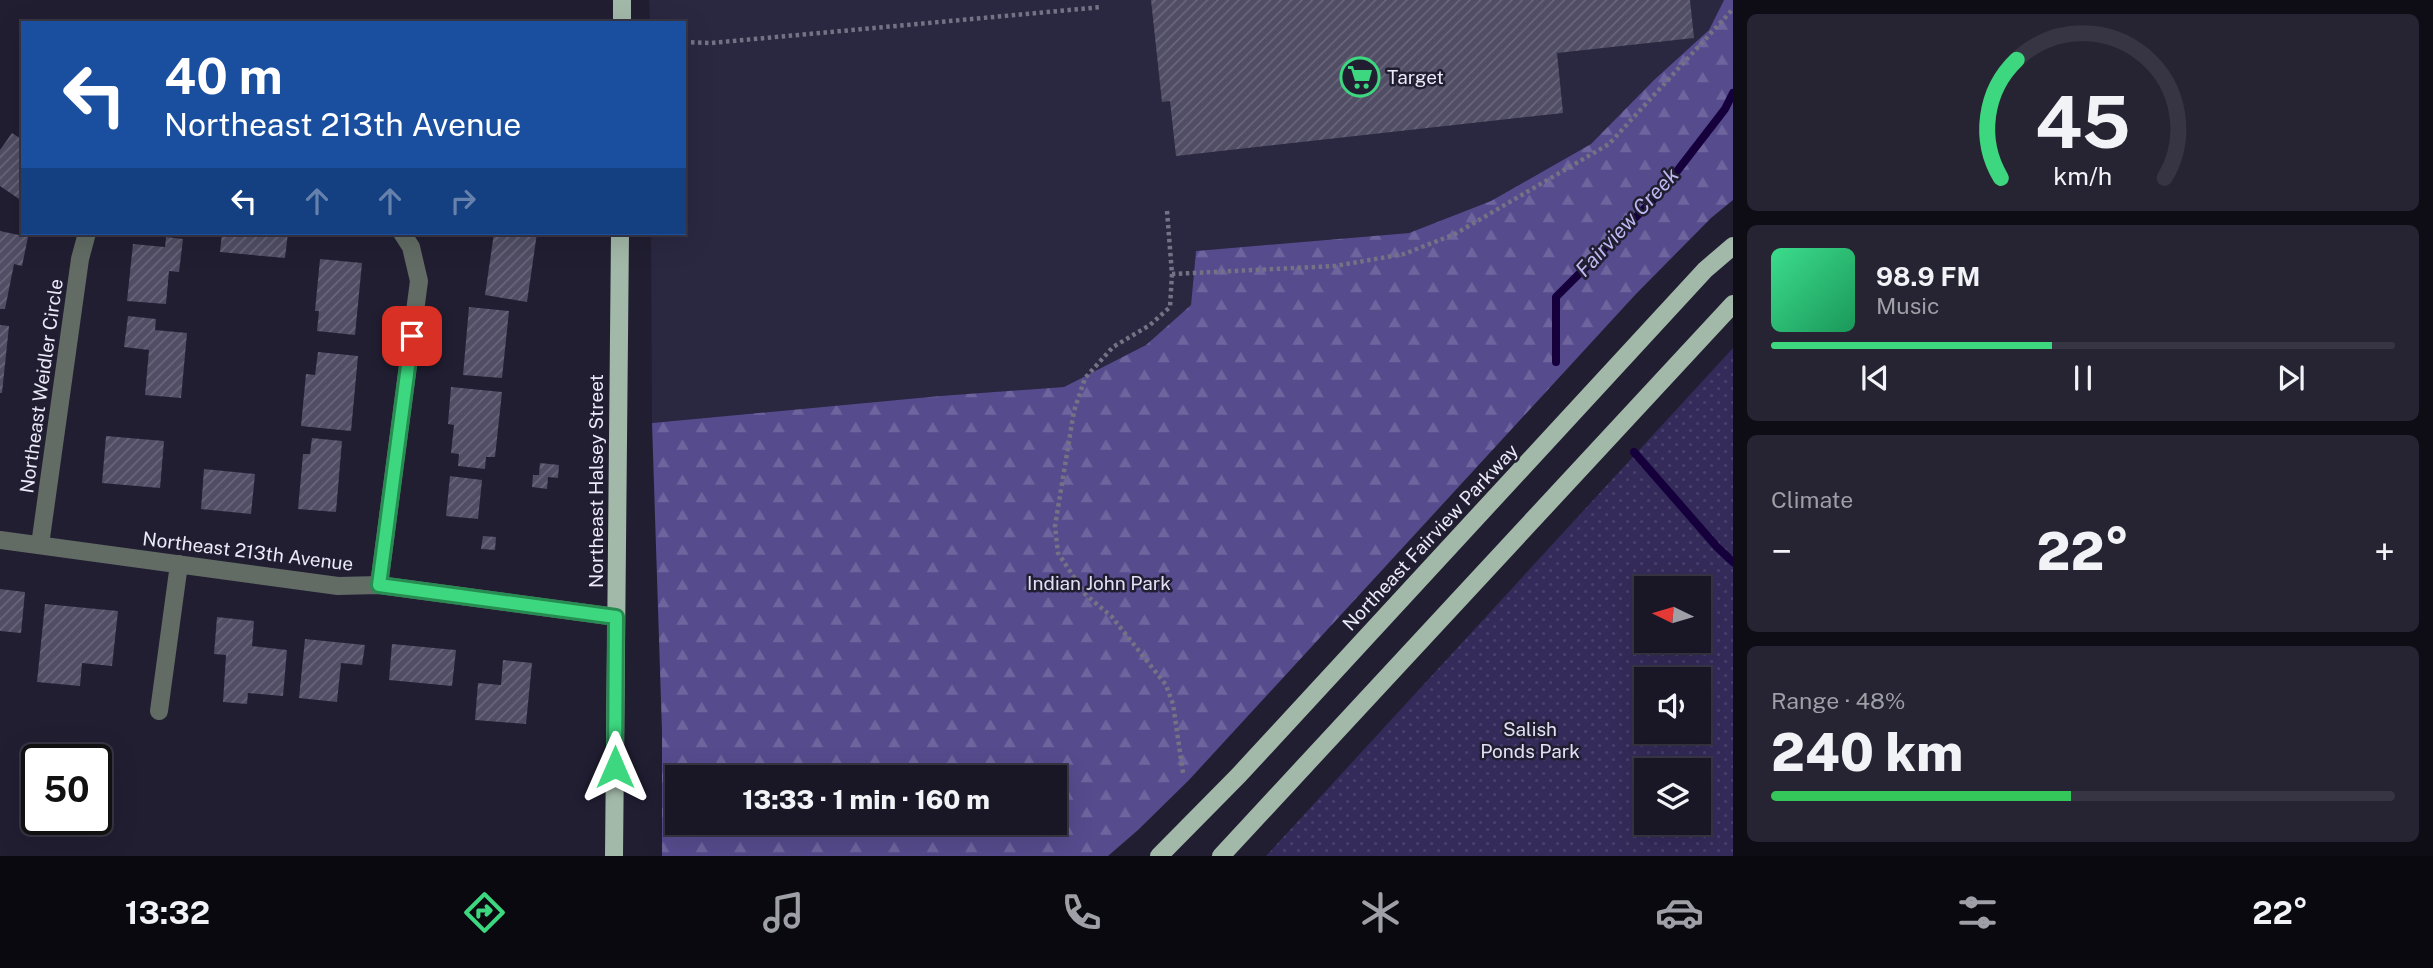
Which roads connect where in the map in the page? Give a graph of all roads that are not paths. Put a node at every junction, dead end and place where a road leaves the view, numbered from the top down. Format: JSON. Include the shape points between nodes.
{"nodes":[{"id":1,"x":622,"y":0,"type":"edge"},
{"id":2,"x":622,"y":21,"type":"edge"},
{"id":3,"x":86,"y":235,"type":"edge"},
{"id":4,"x":403,"y":235,"type":"edge"},
{"id":5,"x":620,"y":235,"type":"edge"},
{"id":6,"x":1733,"y":246,"type":"edge"},
{"id":7,"x":1733,"y":303,"type":"edge"},
{"id":8,"x":0,"y":540,"type":"edge"},
{"id":9,"x":40,"y":545,"type":"junction"},
{"id":10,"x":179,"y":564,"type":"junction"},
{"id":11,"x":379,"y":585,"type":"junction"},
{"id":12,"x":616,"y":617,"type":"junction"},
{"id":13,"x":159,"y":711,"type":"dead end"},
{"id":14,"x":614,"y":856,"type":"edge"},
{"id":15,"x":1159,"y":856,"type":"edge"},
{"id":16,"x":1221,"y":856,"type":"edge"}],
"edges":[{"from":1,"to":2,"type":"main road"},
{"from":3,"to":9,"type":"street","name":"Northeast Weidler Circle"},
{"from":4,"to":11,"type":"street","via":[[419,281]]},
{"from":5,"to":12,"type":"main road","name":"Northeast Halsey Street"},
{"from":6,"to":15,"type":"main road","name":"Northeast Fairview Parkway","via":[[1705,270]]},
{"from":7,"to":16,"type":"main road"},
{"from":8,"to":9,"type":"street","name":"Northeast 213th Avenue"},
{"from":9,"to":10,"type":"street","name":"Northeast 213th Avenue"},
{"from":10,"to":11,"type":"street","name":"Northeast 213th Avenue","via":[[338,586]]},
{"from":10,"to":13,"type":"street"},
{"from":11,"to":12,"type":"street","name":"Northeast 213th Avenue"},
{"from":12,"to":14,"type":"main road","name":"Northeast Halsey Street"}]}
